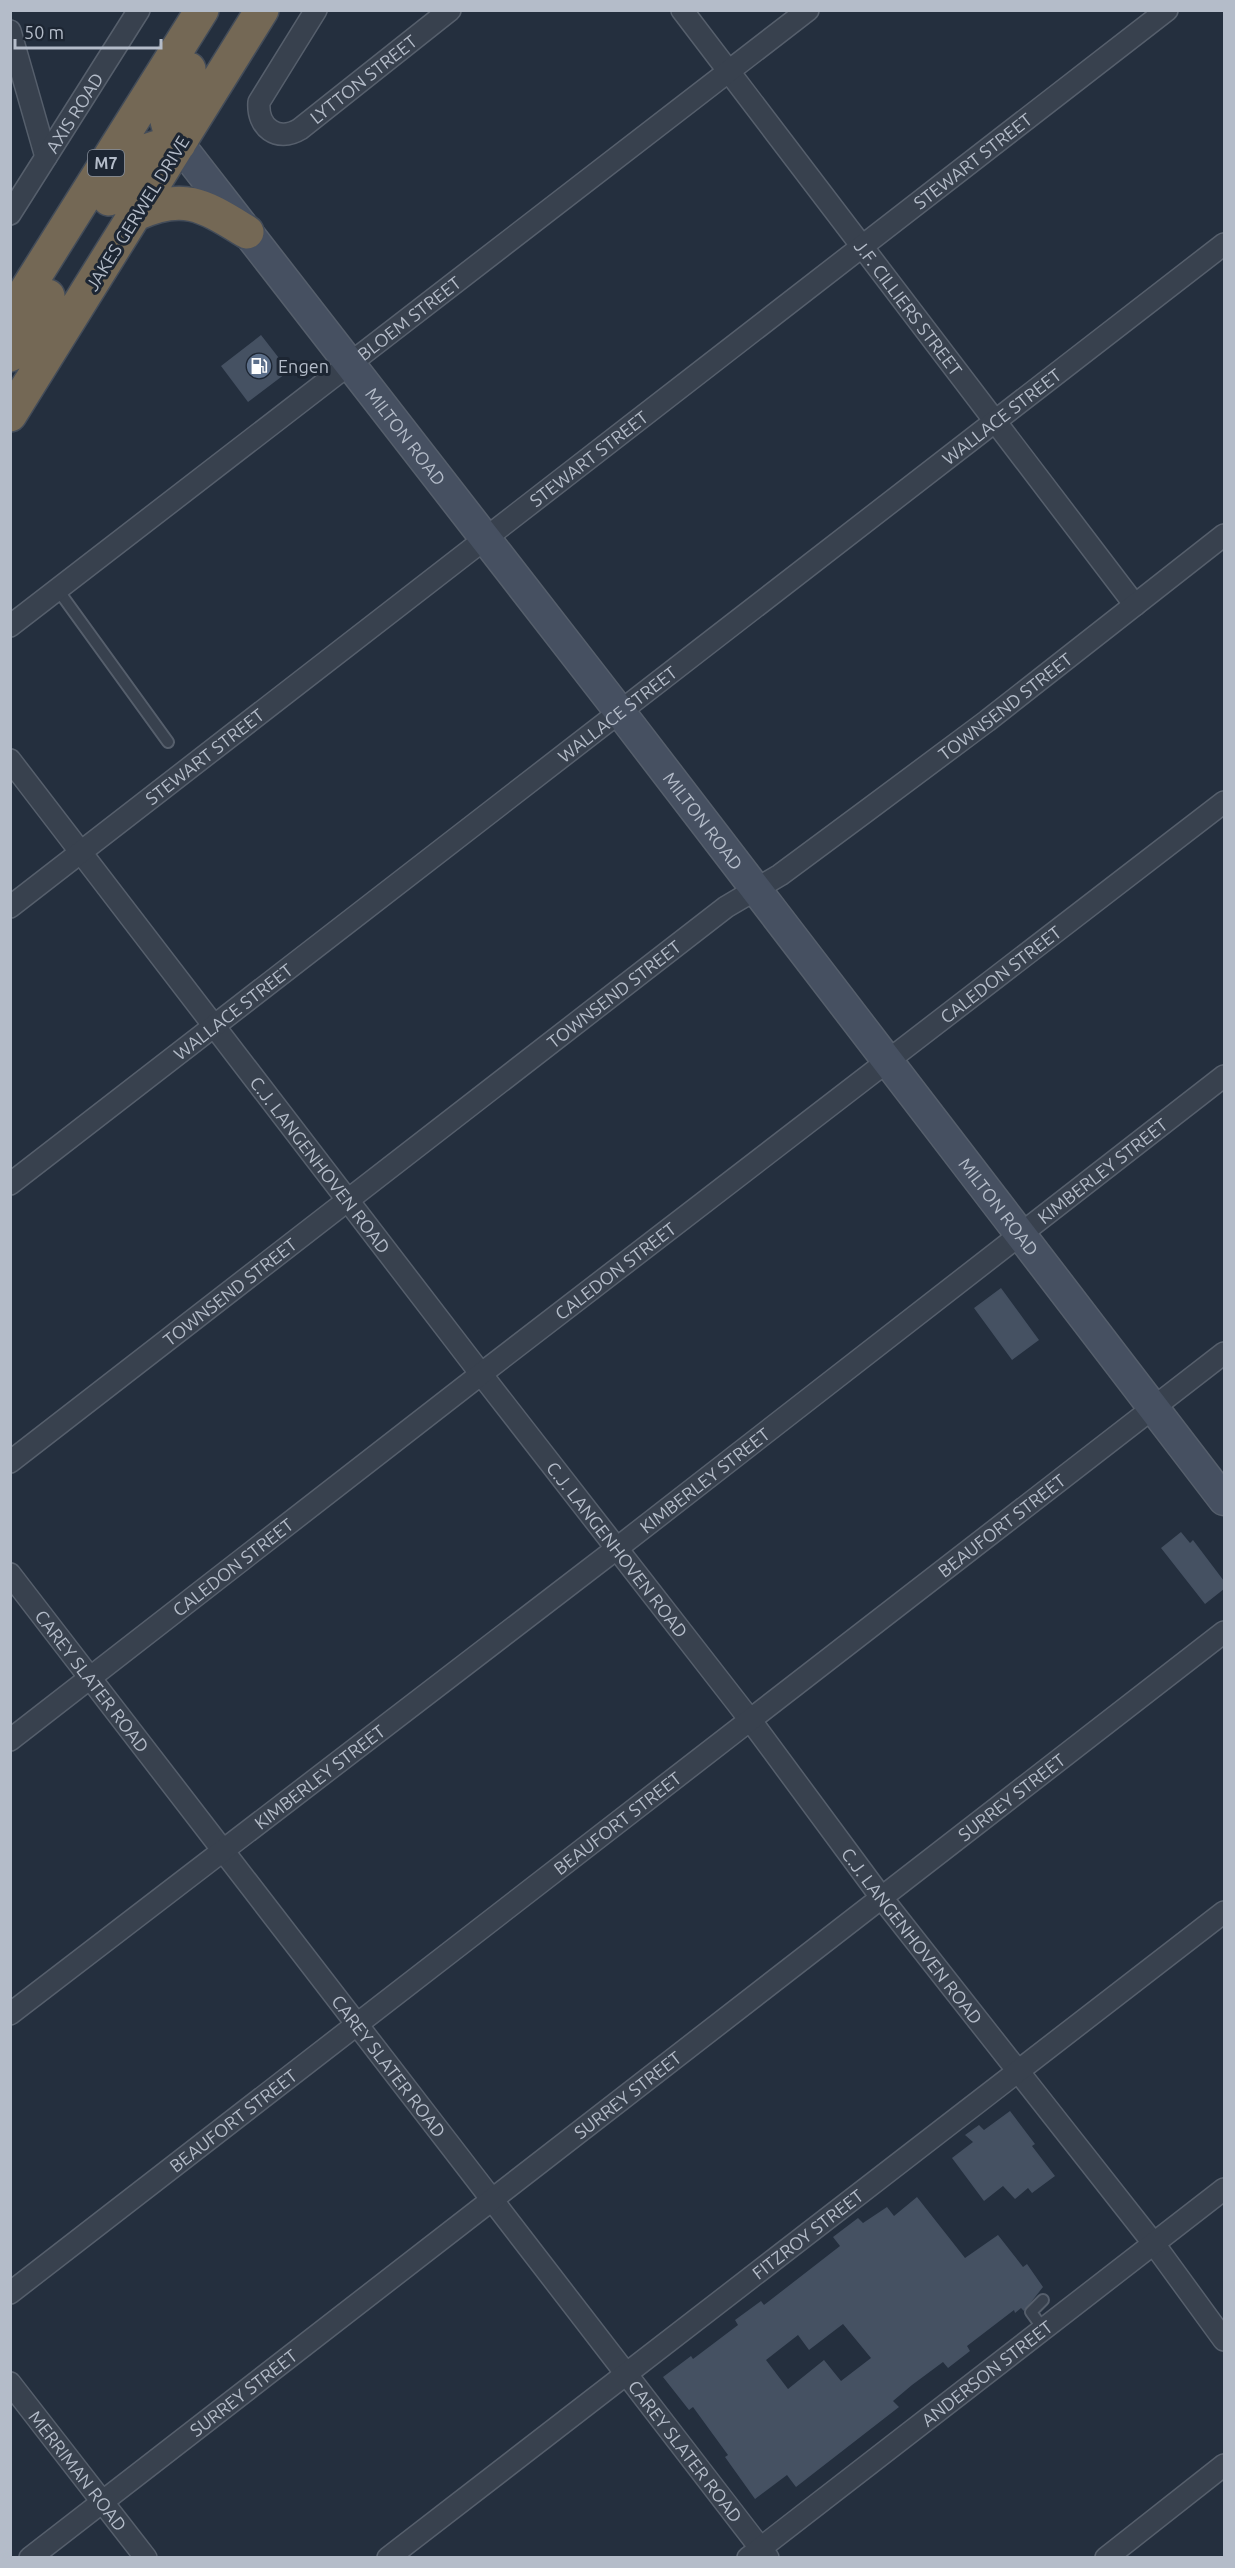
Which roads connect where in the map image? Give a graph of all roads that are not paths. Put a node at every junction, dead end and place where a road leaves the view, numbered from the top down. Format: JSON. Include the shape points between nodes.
{"nodes":[{"id":1,"x":139,"y":10,"type":"edge"},
{"id":2,"x":202,"y":10,"type":"edge"},
{"id":3,"x":224,"y":10,"type":"edge"},
{"id":4,"x":262,"y":10,"type":"edge"},
{"id":5,"x":316,"y":10,"type":"edge"},
{"id":6,"x":450,"y":10,"type":"edge"},
{"id":7,"x":682,"y":10,"type":"edge"},
{"id":8,"x":808,"y":10,"type":"edge"},
{"id":9,"x":1167,"y":10,"type":"edge"},
{"id":10,"x":10,"y":31,"type":"edge"},
{"id":11,"x":730,"y":71,"type":"junction"},
{"id":12,"x":179,"y":144,"type":"junction"},
{"id":13,"x":46,"y":157,"type":"junction"},
{"id":14,"x":10,"y":214,"type":"edge"},
{"id":15,"x":136,"y":214,"type":"junction"},
{"id":16,"x":247,"y":232,"type":"junction"},
{"id":17,"x":1224,"y":244,"type":"edge"},
{"id":18,"x":862,"y":247,"type":"junction"},
{"id":19,"x":10,"y":316,"type":"edge"},
{"id":20,"x":10,"y":355,"type":"edge"},
{"id":21,"x":350,"y":365,"type":"junction"},
{"id":22,"x":10,"y":415,"type":"edge"},
{"id":23,"x":995,"y":422,"type":"junction"},
{"id":24,"x":1224,"y":536,"type":"edge"},
{"id":25,"x":485,"y":540,"type":"junction"},
{"id":26,"x":58,"y":590,"type":"junction"},
{"id":27,"x":1135,"y":605,"type":"junction"},
{"id":28,"x":10,"y":627,"type":"edge"},
{"id":29,"x":620,"y":712,"type":"junction"},
{"id":30,"x":168,"y":742,"type":"dead end"},
{"id":31,"x":10,"y":760,"type":"edge"},
{"id":32,"x":1224,"y":802,"type":"edge"},
{"id":33,"x":81,"y":852,"type":"junction"},
{"id":34,"x":754,"y":889,"type":"junction"},
{"id":35,"x":10,"y":907,"type":"edge"},
{"id":36,"x":215,"y":1026,"type":"junction"},
{"id":37,"x":887,"y":1060,"type":"junction"},
{"id":38,"x":1224,"y":1076,"type":"edge"},
{"id":39,"x":10,"y":1184,"type":"edge"},
{"id":40,"x":348,"y":1201,"type":"junction"},
{"id":41,"x":1020,"y":1234,"type":"junction"},
{"id":42,"x":1224,"y":1353,"type":"edge"},
{"id":43,"x":481,"y":1374,"type":"junction"},
{"id":44,"x":1154,"y":1408,"type":"junction"},
{"id":45,"x":10,"y":1462,"type":"edge"},
{"id":46,"x":1224,"y":1500,"type":"edge"},
{"id":47,"x":616,"y":1549,"type":"junction"},
{"id":48,"x":10,"y":1574,"type":"edge"},
{"id":49,"x":1224,"y":1632,"type":"edge"},
{"id":50,"x":91,"y":1678,"type":"junction"},
{"id":51,"x":751,"y":1721,"type":"junction"},
{"id":52,"x":10,"y":1740,"type":"edge"},
{"id":53,"x":226,"y":1851,"type":"junction"},
{"id":54,"x":881,"y":1897,"type":"junction"},
{"id":55,"x":1224,"y":1912,"type":"edge"},
{"id":56,"x":10,"y":2014,"type":"edge"},
{"id":57,"x":357,"y":2024,"type":"junction"},
{"id":58,"x":1017,"y":2072,"type":"junction"},
{"id":59,"x":1224,"y":2189,"type":"edge"},
{"id":60,"x":492,"y":2198,"type":"junction"},
{"id":61,"x":1154,"y":2244,"type":"junction"},
{"id":62,"x":10,"y":2293,"type":"edge"},
{"id":63,"x":1043,"y":2300,"type":"dead end"},
{"id":64,"x":1044,"y":2330,"type":"junction"},
{"id":65,"x":1224,"y":2340,"type":"edge"},
{"id":66,"x":627,"y":2373,"type":"junction"},
{"id":67,"x":10,"y":2383,"type":"edge"},
{"id":68,"x":1224,"y":2465,"type":"edge"},
{"id":69,"x":103,"y":2502,"type":"junction"},
{"id":70,"x":759,"y":2554,"type":"edge"},
{"id":71,"x":30,"y":2558,"type":"edge"},
{"id":72,"x":146,"y":2558,"type":"edge"},
{"id":73,"x":388,"y":2558,"type":"edge"},
{"id":74,"x":1106,"y":2558,"type":"edge"}],
"edges":[{"from":1,"to":13,"type":"street","name":"AXIS ROAD"},
{"from":2,"to":19,"type":"highway","number":"M7"},
{"from":3,"to":12,"type":"highway","via":[[167,108],[166,124]]},
{"from":4,"to":12,"type":"highway","name":"JAKES GERWEL DRIVE"},
{"from":5,"to":6,"type":"street","name":"LYTTON STREET","via":[[258,102],[258,114],[272,132],[291,134],[300,129]]},
{"from":7,"to":11,"type":"street","name":"J.F. CILLIERS STREET"},
{"from":8,"to":11,"type":"street","name":"BLOEM STREET"},
{"from":9,"to":18,"type":"street","name":"STEWART STREET"},
{"from":10,"to":13,"type":"street"},
{"from":11,"to":18,"type":"street","name":"J.F. CILLIERS STREET"},
{"from":11,"to":21,"type":"street","name":"BLOEM STREET"},
{"from":12,"to":15,"type":"highway","name":"JAKES GERWEL DRIVE"},
{"from":12,"to":16,"type":"street","name":"MILTON ROAD"},
{"from":12,"to":20,"type":"highway","via":[[157,145],[136,159]]},
{"from":13,"to":14,"type":"street","name":"AXIS ROAD"},
{"from":15,"to":16,"type":"highway","via":[[164,204],[189,202]]},
{"from":15,"to":22,"type":"highway","name":"JAKES GERWEL DRIVE"},
{"from":16,"to":21,"type":"street","name":"MILTON ROAD"},
{"from":17,"to":23,"type":"street","name":"WALLACE STREET"},
{"from":18,"to":23,"type":"street","name":"J.F. CILLIERS STREET"},
{"from":18,"to":25,"type":"street","name":"STEWART STREET"},
{"from":21,"to":25,"type":"street","name":"MILTON ROAD"},
{"from":21,"to":26,"type":"street","name":"BLOEM STREET"},
{"from":23,"to":27,"type":"street","name":"J.F. CILLIERS STREET"},
{"from":23,"to":29,"type":"street","name":"WALLACE STREET"},
{"from":24,"to":27,"type":"street","name":"TOWNSEND STREET"},
{"from":25,"to":29,"type":"street","name":"MILTON ROAD"},
{"from":25,"to":33,"type":"street","name":"STEWART STREET"},
{"from":26,"to":28,"type":"street","name":"BLOEM STREET"},
{"from":26,"to":30,"type":"lane"},
{"from":27,"to":34,"type":"street","name":"TOWNSEND STREET","via":[[987,721],[780,875]]},
{"from":29,"to":34,"type":"street","name":"MILTON ROAD"},
{"from":29,"to":36,"type":"street","name":"WALLACE STREET"},
{"from":31,"to":33,"type":"street","name":"C.J. LANGENHOVEN ROAD"},
{"from":32,"to":37,"type":"street","name":"CALEDON STREET"},
{"from":33,"to":35,"type":"street","name":"STEWART STREET"},
{"from":33,"to":36,"type":"street","name":"C.J. LANGENHOVEN ROAD"},
{"from":34,"to":37,"type":"street","name":"MILTON ROAD"},
{"from":34,"to":40,"type":"street","name":"TOWNSEND STREET"},
{"from":36,"to":39,"type":"street","name":"WALLACE STREET"},
{"from":36,"to":40,"type":"street","name":"C.J. LANGENHOVEN ROAD"},
{"from":37,"to":41,"type":"street","name":"MILTON ROAD"},
{"from":37,"to":43,"type":"street","name":"CALEDON STREET"},
{"from":38,"to":41,"type":"street","name":"KIMBERLEY STREET"},
{"from":40,"to":43,"type":"street","name":"C.J. LANGENHOVEN ROAD"},
{"from":40,"to":45,"type":"street","name":"TOWNSEND STREET"},
{"from":41,"to":44,"type":"street","name":"MILTON ROAD"},
{"from":41,"to":47,"type":"street","name":"KIMBERLEY STREET"},
{"from":42,"to":44,"type":"street","name":"BEAUFORT STREET"},
{"from":43,"to":47,"type":"street","name":"C.J. LANGENHOVEN ROAD"},
{"from":43,"to":50,"type":"street","name":"CALEDON STREET"},
{"from":44,"to":46,"type":"street","name":"MILTON ROAD"},
{"from":44,"to":51,"type":"street","name":"BEAUFORT STREET"},
{"from":47,"to":51,"type":"street","name":"C.J. LANGENHOVEN ROAD"},
{"from":47,"to":53,"type":"street","name":"KIMBERLEY STREET"},
{"from":48,"to":50,"type":"street","name":"CAREY SLATER ROAD"},
{"from":49,"to":54,"type":"street","name":"SURREY STREET"},
{"from":50,"to":52,"type":"street","name":"CALEDON STREET"},
{"from":50,"to":53,"type":"street","name":"CAREY SLATER ROAD"},
{"from":51,"to":54,"type":"street","name":"C.J. LANGENHOVEN ROAD"},
{"from":51,"to":57,"type":"street","name":"BEAUFORT STREET"},
{"from":53,"to":56,"type":"street","name":"KIMBERLEY STREET"},
{"from":53,"to":57,"type":"street","name":"CAREY SLATER ROAD"},
{"from":54,"to":58,"type":"street","name":"C.J. LANGENHOVEN ROAD"},
{"from":54,"to":60,"type":"street","name":"SURREY STREET"},
{"from":55,"to":58,"type":"street","name":"FITZROY STREET"},
{"from":57,"to":60,"type":"street","name":"CAREY SLATER ROAD"},
{"from":57,"to":62,"type":"street","name":"BEAUFORT STREET"},
{"from":58,"to":61,"type":"street","name":"C.J. LANGENHOVEN ROAD"},
{"from":58,"to":66,"type":"street","name":"FITZROY STREET"},
{"from":59,"to":61,"type":"street","name":"ANDERSON STREET"},
{"from":60,"to":66,"type":"street","name":"CAREY SLATER ROAD"},
{"from":60,"to":69,"type":"street","name":"SURREY STREET"},
{"from":61,"to":64,"type":"street","name":"ANDERSON STREET"},
{"from":61,"to":65,"type":"street","name":"C.J. LANGENHOVEN ROAD"},
{"from":63,"to":64,"type":"lane","via":[[1032,2312]]},
{"from":64,"to":70,"type":"street","name":"ANDERSON STREET"},
{"from":66,"to":70,"type":"street","name":"CAREY SLATER ROAD"},
{"from":66,"to":73,"type":"street","name":"FITZROY STREET"},
{"from":67,"to":69,"type":"street","name":"MERRIMAN ROAD"},
{"from":68,"to":74,"type":"street"},
{"from":69,"to":71,"type":"street","name":"SURREY STREET"},
{"from":69,"to":72,"type":"street","name":"MERRIMAN ROAD"}]}
